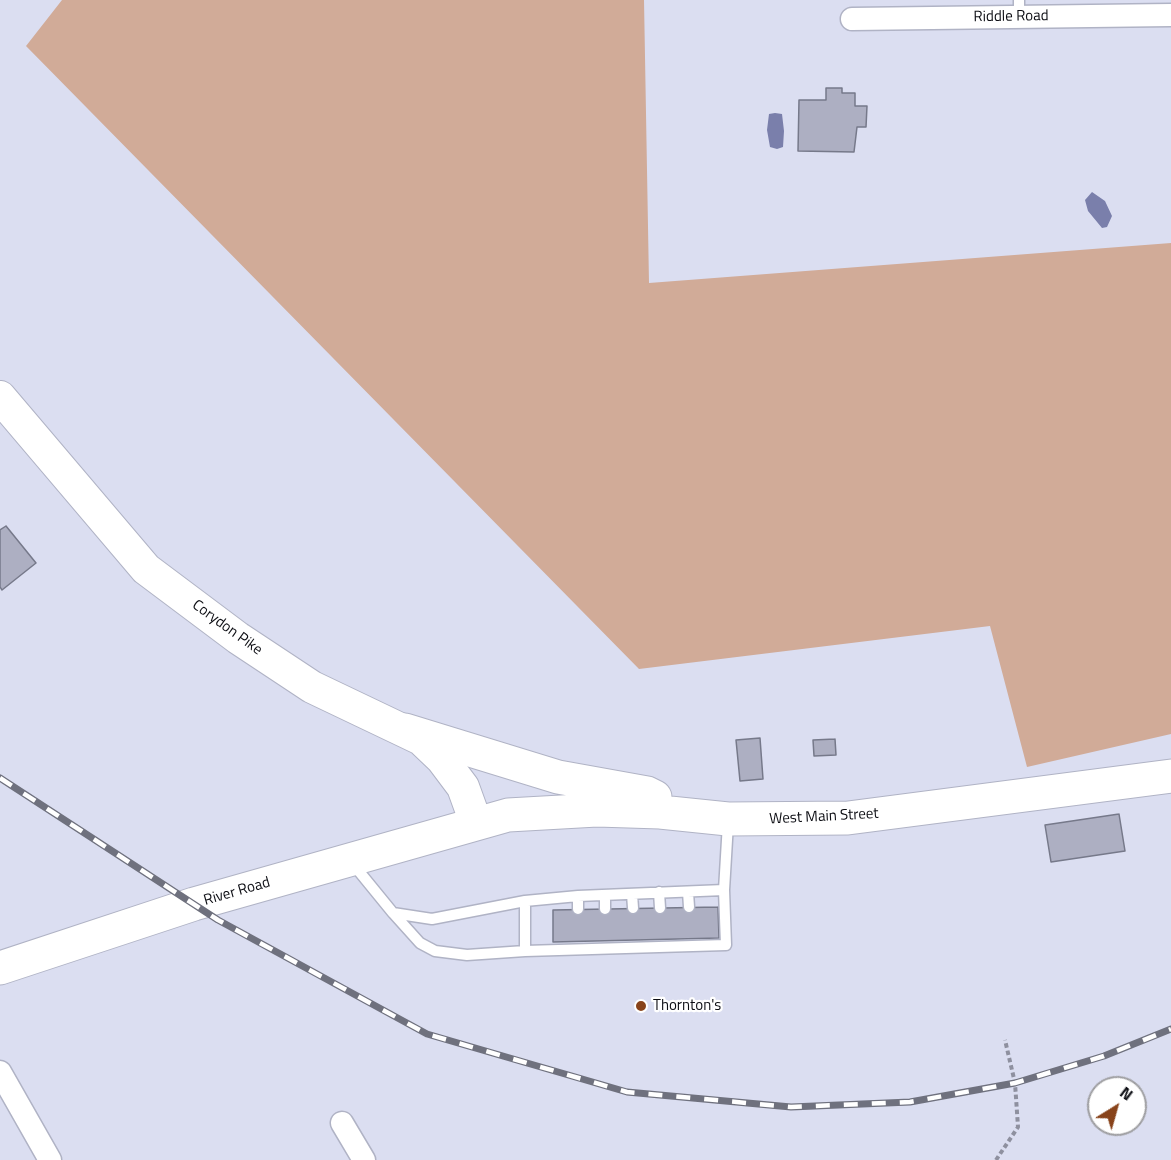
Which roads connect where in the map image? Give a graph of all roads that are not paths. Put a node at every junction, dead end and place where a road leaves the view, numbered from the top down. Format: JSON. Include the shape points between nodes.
{"nodes":[{"id":1,"x":1019,"y":8,"type":"edge"},
{"id":2,"x":1171,"y":15,"type":"edge"},
{"id":3,"x":852,"y":20,"type":"dead end"},
{"id":4,"x":0,"y":397,"type":"edge"},
{"id":5,"x":405,"y":730,"type":"junction"},
{"id":6,"x":1171,"y":776,"type":"edge"},
{"id":7,"x":689,"y":815,"type":"junction"},
{"id":8,"x":728,"y":819,"type":"junction"},
{"id":9,"x":476,"y":823,"type":"junction"},
{"id":10,"x":349,"y":860,"type":"junction"},
{"id":11,"x":724,"y":890,"type":"junction"},
{"id":12,"x":659,"y":892,"type":"junction"},
{"id":13,"x":688,"y":892,"type":"junction"},
{"id":14,"x":632,"y":894,"type":"junction"},
{"id":15,"x":605,"y":895,"type":"junction"},
{"id":16,"x":578,"y":896,"type":"junction"},
{"id":17,"x":525,"y":901,"type":"junction"},
{"id":18,"x":689,"y":907,"type":"dead end"},
{"id":19,"x":633,"y":908,"type":"dead end"},
{"id":20,"x":660,"y":908,"type":"dead end"},
{"id":21,"x":578,"y":909,"type":"dead end"},
{"id":22,"x":605,"y":909,"type":"dead end"},
{"id":23,"x":393,"y":913,"type":"junction"},
{"id":24,"x":525,"y":951,"type":"junction"},
{"id":25,"x":0,"y":968,"type":"edge"},
{"id":26,"x":0,"y":1072,"type":"edge"},
{"id":27,"x":342,"y":1123,"type":"dead end"},
{"id":28,"x":50,"y":1160,"type":"edge"},
{"id":29,"x":364,"y":1160,"type":"edge"}],
"edges":[{"from":1,"to":2,"type":"street","name":"Riddle Road"},
{"from":1,"to":3,"type":"street","name":"Riddle Road"},
{"from":4,"to":5,"type":"main road","name":"Corydon Pike","via":[[146,569],[312,687]]},
{"from":5,"to":7,"type":"main road","via":[[558,777],[647,793]]},
{"from":5,"to":9,"type":"main road","name":"Corydon Pike","via":[[422,739],[453,772]]},
{"from":6,"to":8,"type":"main road","name":"West Main Street","via":[[848,818]]},
{"from":7,"to":8,"type":"main road","name":"West Main Street"},
{"from":7,"to":9,"type":"main road","name":"West Main Street","via":[[597,810],[508,815]]},
{"from":8,"to":11,"type":"lane"},
{"from":9,"to":10,"type":"main road","name":"River Road"},
{"from":10,"to":23,"type":"lane"},
{"from":10,"to":25,"type":"main road","name":"River Road","via":[[194,904]]},
{"from":11,"to":13,"type":"lane"},
{"from":11,"to":24,"type":"lane","via":[[726,945],[633,943]]},
{"from":12,"to":13,"type":"lane"},
{"from":12,"to":14,"type":"lane"},
{"from":12,"to":20,"type":"lane"},
{"from":13,"to":18,"type":"lane"},
{"from":14,"to":15,"type":"lane"},
{"from":14,"to":19,"type":"lane"},
{"from":15,"to":16,"type":"lane"},
{"from":15,"to":22,"type":"lane"},
{"from":16,"to":17,"type":"lane"},
{"from":16,"to":21,"type":"lane"},
{"from":17,"to":23,"type":"lane","via":[[432,919]]},
{"from":17,"to":24,"type":"lane"},
{"from":23,"to":24,"type":"lane","via":[[420,943],[435,951],[467,955]]},
{"from":26,"to":28,"type":"street"},
{"from":27,"to":29,"type":"street"}]}
